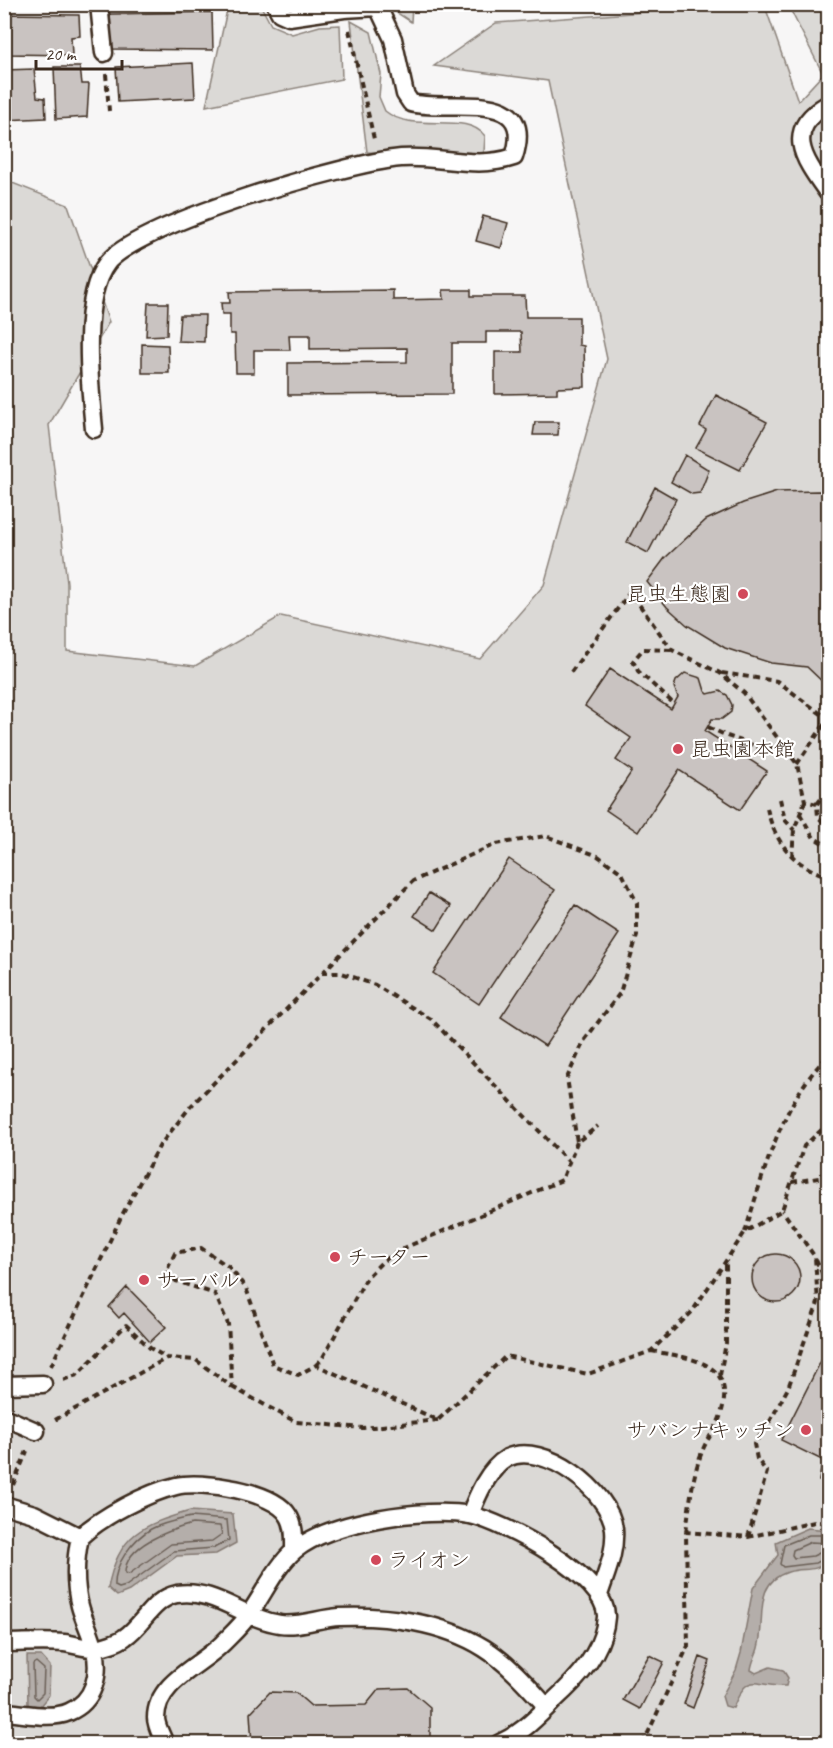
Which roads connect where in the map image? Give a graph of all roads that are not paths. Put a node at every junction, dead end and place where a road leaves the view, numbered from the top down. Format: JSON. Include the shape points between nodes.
{"nodes":[{"id":1,"x":99,"y":4,"type":"edge"},
{"id":2,"x":275,"y":4,"type":"edge"},
{"id":3,"x":104,"y":53,"type":"road end"},
{"id":4,"x":828,"y":104,"type":"edge"},
{"id":5,"x":828,"y":193,"type":"edge"},
{"id":6,"x":94,"y":429,"type":"dead end"},
{"id":7,"x":43,"y":1384,"type":"road end"},
{"id":8,"x":4,"y":1385,"type":"edge"},
{"id":9,"x":4,"y":1417,"type":"edge"},
{"id":10,"x":36,"y":1431,"type":"road end"},
{"id":11,"x":4,"y":1505,"type":"edge"},
{"id":12,"x":470,"y":1515,"type":"junction"},
{"id":13,"x":80,"y":1537,"type":"junction"},
{"id":14,"x":294,"y":1550,"type":"junction"},
{"id":15,"x":599,"y":1595,"type":"junction"},
{"id":16,"x":249,"y":1614,"type":"junction"},
{"id":17,"x":4,"y":1641,"type":"edge"},
{"id":18,"x":95,"y":1648,"type":"junction"},
{"id":19,"x":548,"y":1707,"type":"junction"},
{"id":20,"x":4,"y":1712,"type":"edge"},
{"id":21,"x":165,"y":1743,"type":"edge"},
{"id":22,"x":498,"y":1743,"type":"edge"}],
"edges":[{"from":1,"to":3,"type":"lane"},
{"from":2,"to":6,"type":"lane","via":[[280,13],[289,17],[378,7],[393,39],[405,94],[411,103],[426,107],[486,105],[503,112],[515,122],[519,141],[514,158],[481,164],[401,158],[323,173],[133,242],[107,264],[94,296],[87,357]]},
{"from":4,"to":5,"type":"lane","via":[[811,114],[802,131],[801,147],[807,165]]},
{"from":7,"to":8,"type":"lane"},
{"from":9,"to":10,"type":"lane"},
{"from":11,"to":13,"type":"lane","via":[[34,1514]]},
{"from":12,"to":14,"type":"lane","via":[[397,1514],[319,1536]]},
{"from":12,"to":15,"type":"lane","via":[[548,1551]]},
{"from":12,"to":15,"type":"lane","via":[[491,1474],[507,1458],[526,1454],[585,1479],[604,1501],[614,1527],[614,1551]]},
{"from":13,"to":14,"type":"lane","via":[[94,1523],[150,1495],[177,1486],[207,1484],[270,1501],[288,1514],[294,1528]]},
{"from":13,"to":18,"type":"lane","via":[[76,1580],[80,1606]]},
{"from":14,"to":16,"type":"lane"},
{"from":15,"to":19,"type":"lane","via":[[606,1616],[597,1648],[579,1677]]},
{"from":16,"to":18,"type":"lane","via":[[214,1596],[192,1592],[173,1595],[156,1604],[125,1638]]},
{"from":16,"to":19,"type":"lane","via":[[281,1624],[339,1617],[383,1619],[426,1624],[459,1634],[510,1668]]},
{"from":16,"to":21,"type":"lane","via":[[219,1647],[180,1677],[161,1698],[155,1719]]},
{"from":17,"to":18,"type":"lane"},
{"from":18,"to":20,"type":"lane","via":[[99,1672],[91,1695],[69,1712],[45,1716]]},
{"from":19,"to":22,"type":"lane","via":[[520,1734]]}]}
